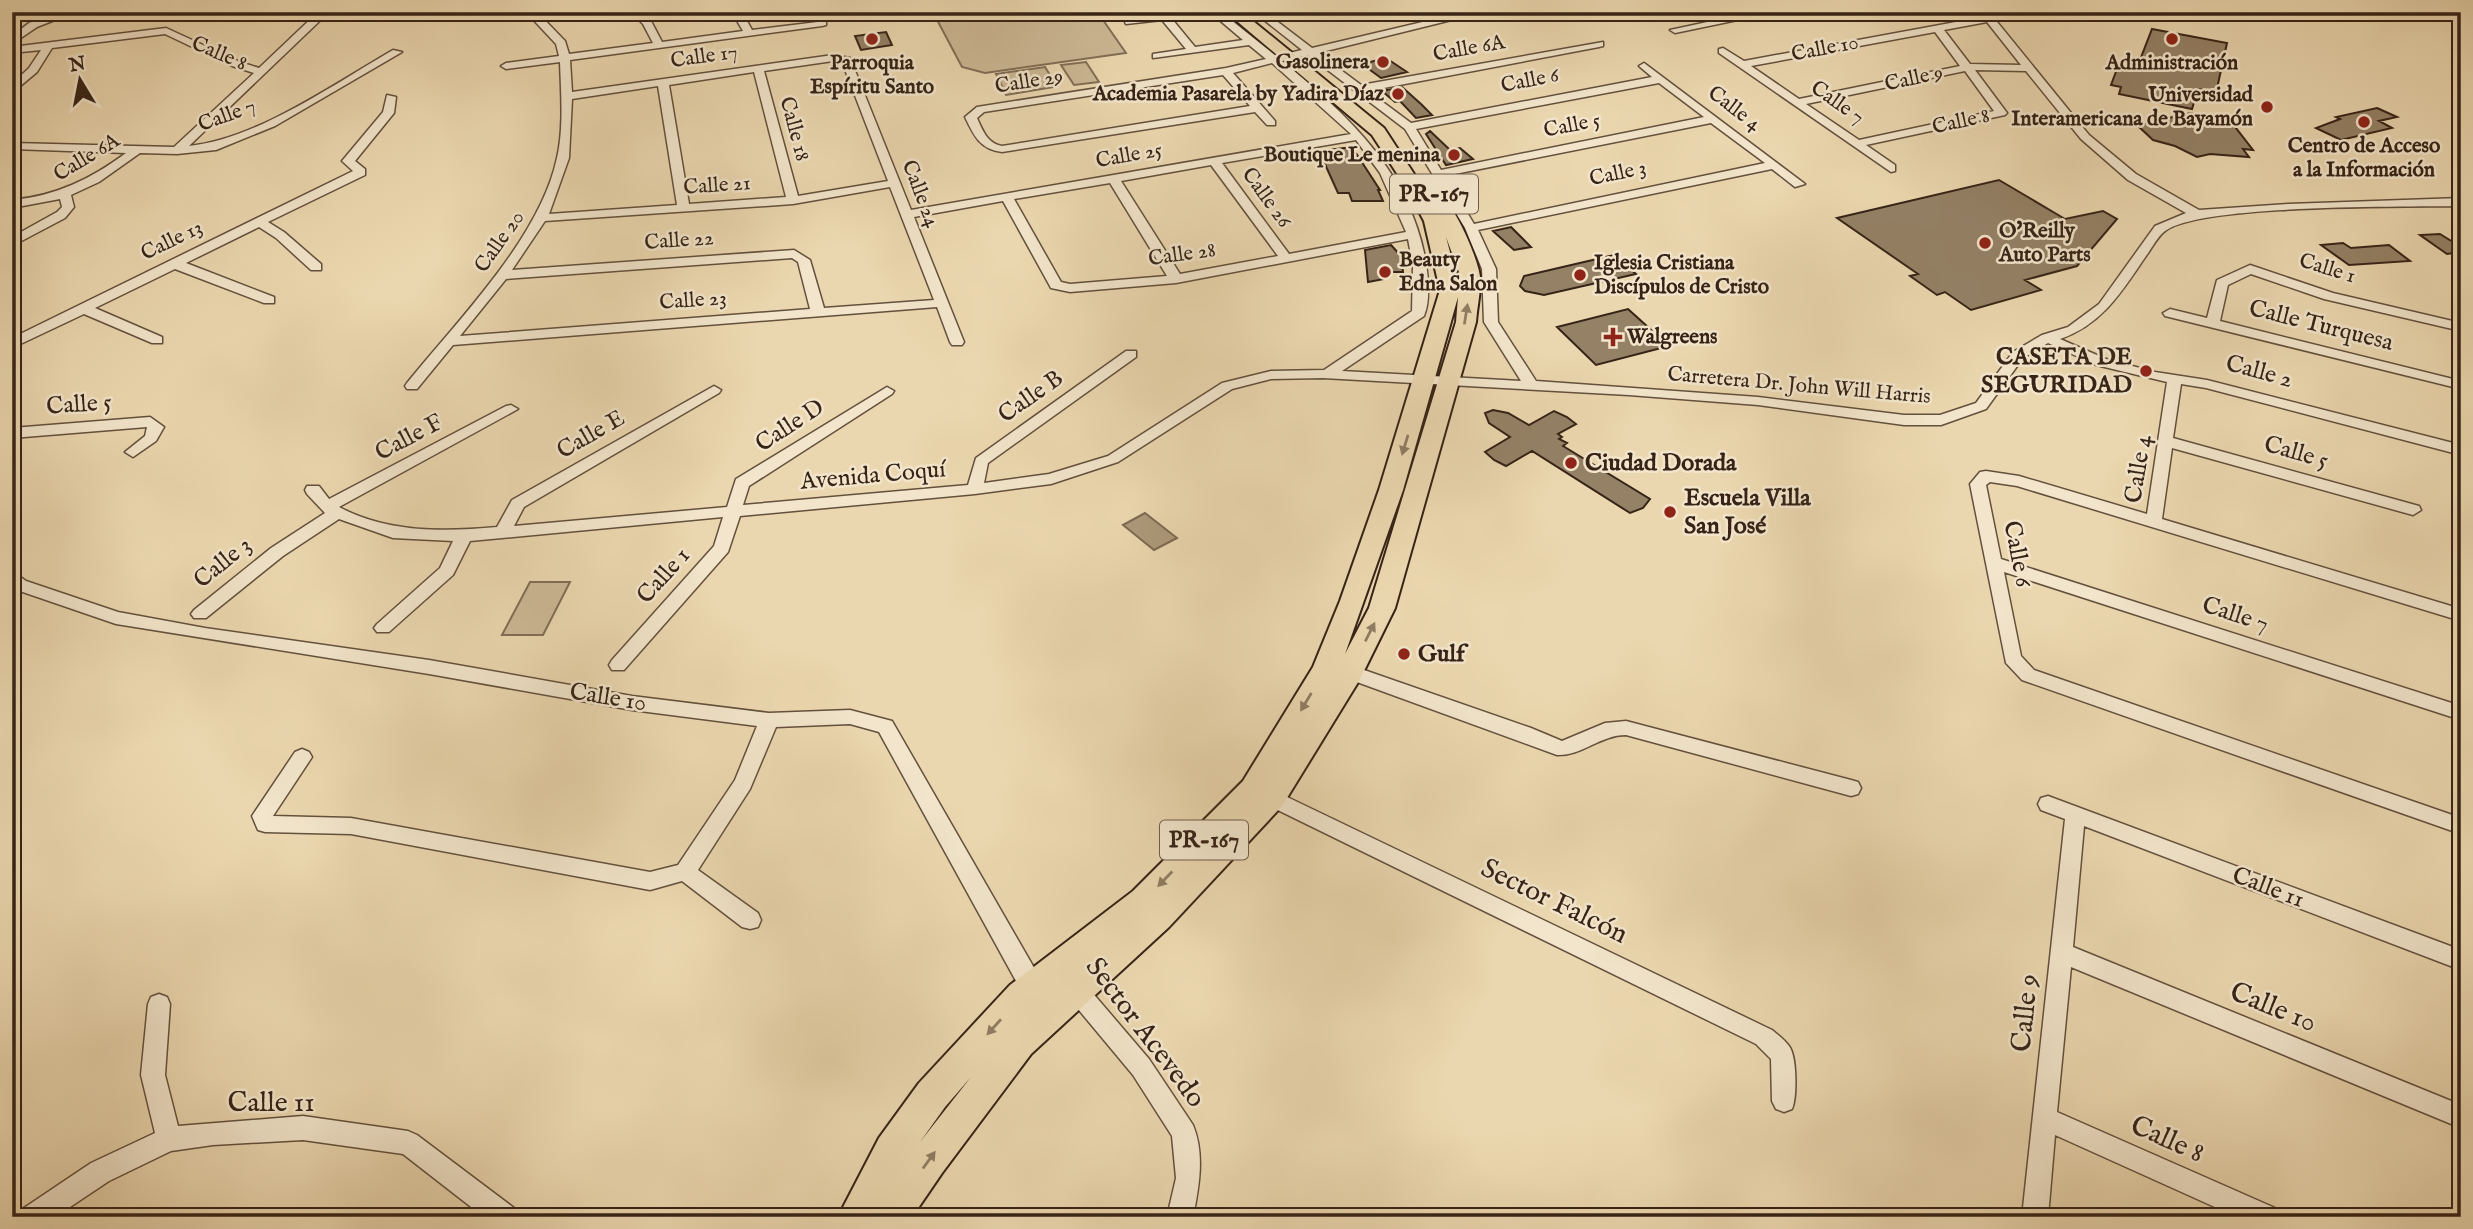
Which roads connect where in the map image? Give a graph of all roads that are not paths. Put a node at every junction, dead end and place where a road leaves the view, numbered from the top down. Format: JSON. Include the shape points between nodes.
{"nodes":[{"id":1,"x":70,"y":12,"type":"edge"},
{"id":2,"x":324,"y":12,"type":"edge"},
{"id":3,"x":531,"y":12,"type":"edge"},
{"id":4,"x":636,"y":12,"type":"edge"},
{"id":5,"x":737,"y":12,"type":"edge"},
{"id":6,"x":1196,"y":12,"type":"edge"},
{"id":7,"x":1215,"y":12,"type":"edge"},
{"id":8,"x":1234,"y":12,"type":"edge"},
{"id":9,"x":1248,"y":12,"type":"edge"},
{"id":10,"x":1293,"y":12,"type":"edge"},
{"id":11,"x":1479,"y":12,"type":"edge"},
{"id":12,"x":1772,"y":12,"type":"edge"},
{"id":13,"x":1748,"y":14,"type":"edge"},
{"id":14,"x":1263,"y":15,"type":"edge"},
{"id":15,"x":1986,"y":16,"type":"edge"},
{"id":16,"x":1165,"y":17,"type":"junction"},
{"id":17,"x":1130,"y":22,"type":"dead end"},
{"id":18,"x":822,"y":23,"type":"dead end"},
{"id":19,"x":1688,"y":27,"type":"junction"},
{"id":20,"x":1937,"y":27,"type":"junction"},
{"id":21,"x":1675,"y":30,"type":"dead end"},
{"id":22,"x":749,"y":33,"type":"junction"},
{"id":23,"x":1700,"y":35,"type":"dead end"},
{"id":24,"x":12,"y":41,"type":"edge"},
{"id":25,"x":1250,"y":42,"type":"junction"},
{"id":26,"x":1600,"y":44,"type":"dead end"},
{"id":27,"x":49,"y":45,"type":"junction"},
{"id":28,"x":659,"y":45,"type":"junction"},
{"id":29,"x":12,"y":50,"type":"edge"},
{"id":30,"x":1193,"y":51,"type":"junction"},
{"id":31,"x":1723,"y":51,"type":"dead end"},
{"id":32,"x":397,"y":52,"type":"dead end"},
{"id":33,"x":1293,"y":55,"type":"junction"},
{"id":34,"x":1157,"y":56,"type":"dead end"},
{"id":35,"x":565,"y":58,"type":"junction"},
{"id":36,"x":846,"y":60,"type":"joint"},
{"id":37,"x":1743,"y":64,"type":"junction"},
{"id":38,"x":506,"y":66,"type":"dead end"},
{"id":39,"x":1644,"y":66,"type":"dead end"},
{"id":40,"x":1969,"y":67,"type":"junction"},
{"id":41,"x":2031,"y":68,"type":"junction"},
{"id":42,"x":758,"y":69,"type":"junction"},
{"id":43,"x":1226,"y":71,"type":"junction"},
{"id":44,"x":262,"y":72,"type":"junction"},
{"id":45,"x":1661,"y":79,"type":"junction"},
{"id":46,"x":663,"y":82,"type":"junction"},
{"id":47,"x":1359,"y":89,"type":"junction"},
{"id":48,"x":12,"y":90,"type":"edge"},
{"id":49,"x":567,"y":96,"type":"junction"},
{"id":50,"x":391,"y":97,"type":"dead end"},
{"id":51,"x":1798,"y":102,"type":"junction"},
{"id":52,"x":1258,"y":108,"type":"junction"},
{"id":53,"x":1713,"y":119,"type":"junction"},
{"id":54,"x":1271,"y":123,"type":"dead end"},
{"id":55,"x":1409,"y":127,"type":"junction"},
{"id":56,"x":1359,"y":136,"type":"junction"},
{"id":57,"x":1857,"y":144,"type":"junction"},
{"id":58,"x":12,"y":146,"type":"edge"},
{"id":59,"x":139,"y":149,"type":"junction"},
{"id":60,"x":177,"y":151,"type":"junction"},
{"id":61,"x":1214,"y":161,"type":"junction"},
{"id":62,"x":1774,"y":165,"type":"junction"},
{"id":63,"x":1891,"y":168,"type":"dead end"},
{"id":64,"x":1439,"y":174,"type":"junction"},
{"id":65,"x":1113,"y":178,"type":"junction"},
{"id":66,"x":895,"y":183,"type":"junction"},
{"id":67,"x":1799,"y":184,"type":"dead end"},
{"id":68,"x":65,"y":196,"type":"junction"},
{"id":69,"x":1007,"y":197,"type":"junction"},
{"id":70,"x":793,"y":200,"type":"junction"},
{"id":71,"x":2460,"y":203,"type":"edge"},
{"id":72,"x":12,"y":204,"type":"edge"},
{"id":73,"x":684,"y":208,"type":"junction"},
{"id":74,"x":907,"y":214,"type":"junction"},
{"id":75,"x":2196,"y":214,"type":"junction"},
{"id":76,"x":541,"y":218,"type":"junction"},
{"id":77,"x":258,"y":222,"type":"junction"},
{"id":78,"x":1471,"y":228,"type":"junction"},
{"id":79,"x":1414,"y":234,"type":"junction"},
{"id":80,"x":12,"y":242,"type":"edge"},
{"id":81,"x":1286,"y":258,"type":"junction"},
{"id":82,"x":175,"y":264,"type":"junction"},
{"id":83,"x":316,"y":267,"type":"dead end"},
{"id":84,"x":502,"y":275,"type":"junction"},
{"id":85,"x":1176,"y":279,"type":"junction"},
{"id":86,"x":269,"y":300,"type":"dead end"},
{"id":87,"x":941,"y":303,"type":"junction"},
{"id":88,"x":82,"y":308,"type":"junction"},
{"id":89,"x":818,"y":312,"type":"junction"},
{"id":90,"x":2170,"y":313,"type":"dead end"},
{"id":91,"x":2213,"y":323,"type":"junction"},
{"id":92,"x":2461,"y":327,"type":"edge"},
{"id":93,"x":2048,"y":338,"type":"junction"},
{"id":94,"x":157,"y":340,"type":"dead end"},
{"id":95,"x":449,"y":341,"type":"junction"},
{"id":96,"x":957,"y":342,"type":"dead end"},
{"id":97,"x":12,"y":344,"type":"edge"},
{"id":98,"x":1131,"y":354,"type":"dead end"},
{"id":99,"x":1327,"y":374,"type":"junction"},
{"id":100,"x":1437,"y":380,"type":"junction"},
{"id":101,"x":2174,"y":381,"type":"junction"},
{"id":102,"x":1531,"y":385,"type":"junction"},
{"id":103,"x":2461,"y":385,"type":"edge"},
{"id":104,"x":412,"y":386,"type":"dead end"},
{"id":105,"x":714,"y":390,"type":"dead end"},
{"id":106,"x":887,"y":391,"type":"dead end"},
{"id":107,"x":511,"y":409,"type":"dead end"},
{"id":108,"x":12,"y":433,"type":"edge"},
{"id":109,"x":2166,"y":441,"type":"junction"},
{"id":110,"x":2461,"y":450,"type":"edge"},
{"id":111,"x":133,"y":452,"type":"dead end"},
{"id":112,"x":313,"y":489,"type":"dead end"},
{"id":113,"x":975,"y":489,"type":"junction"},
{"id":114,"x":332,"y":510,"type":"junction"},
{"id":115,"x":2413,"y":510,"type":"dead end"},
{"id":116,"x":732,"y":511,"type":"junction"},
{"id":117,"x":2154,"y":521,"type":"junction"},
{"id":118,"x":503,"y":532,"type":"junction"},
{"id":119,"x":464,"y":536,"type":"junction"},
{"id":120,"x":277,"y":552,"type":"joint"},
{"id":121,"x":1994,"y":563,"type":"junction"},
{"id":122,"x":12,"y":577,"type":"edge"},
{"id":123,"x":200,"y":614,"type":"dead end"},
{"id":124,"x":2461,"y":615,"type":"edge"},
{"id":125,"x":383,"y":628,"type":"dead end"},
{"id":126,"x":618,"y":665,"type":"dead end"},
{"id":127,"x":1339,"y":668,"type":"junction"},
{"id":128,"x":2461,"y":713,"type":"edge"},
{"id":129,"x":769,"y":720,"type":"junction"},
{"id":130,"x":303,"y":757,"type":"dead end"},
{"id":131,"x":1851,"y":788,"type":"dead end"},
{"id":132,"x":1262,"y":793,"type":"junction"},
{"id":133,"x":2048,"y":804,"type":"dead end"},
{"id":134,"x":2075,"y":815,"type":"junction"},
{"id":135,"x":2461,"y":826,"type":"edge"},
{"id":136,"x":685,"y":872,"type":"junction"},
{"id":137,"x":750,"y":920,"type":"dead end"},
{"id":138,"x":2062,"y":953,"type":"junction"},
{"id":139,"x":2461,"y":960,"type":"edge"},
{"id":140,"x":1058,"y":968,"type":"junction"},
{"id":141,"x":1034,"y":987,"type":"junction"},
{"id":142,"x":1077,"y":991,"type":"junction"},
{"id":143,"x":159,"y":1004,"type":"dead end"},
{"id":144,"x":1051,"y":1012,"type":"junction"},
{"id":145,"x":1784,"y":1101,"type":"dead end"},
{"id":146,"x":2461,"y":1117,"type":"edge"},
{"id":147,"x":2045,"y":1118,"type":"junction"},
{"id":148,"x":169,"y":1139,"type":"junction"},
{"id":149,"x":33,"y":1217,"type":"edge"},
{"id":150,"x":505,"y":1217,"type":"edge"},
{"id":151,"x":857,"y":1217,"type":"edge"},
{"id":152,"x":890,"y":1217,"type":"edge"},
{"id":153,"x":1180,"y":1217,"type":"edge"},
{"id":154,"x":2035,"y":1217,"type":"edge"},
{"id":155,"x":2266,"y":1217,"type":"edge"}],
"edges":[{"from":1,"to":24,"type":"street","via":[[33,25]]},
{"from":2,"to":44,"type":"street"},
{"from":3,"to":35,"type":"street","via":[[561,43]]},
{"from":4,"to":28,"type":"street","via":[[648,23]]},
{"from":5,"to":22,"type":"street"},
{"from":6,"to":16,"type":"street"},
{"from":7,"to":25,"type":"street"},
{"from":8,"to":33,"type":"highway","number":"PR-167"},
{"from":9,"to":33,"type":"highway","number":"PR-167"},
{"from":10,"to":14,"type":"street"},
{"from":11,"to":33,"type":"street"},
{"from":12,"to":13,"type":"street"},
{"from":13,"to":19,"type":"street"},
{"from":14,"to":33,"type":"street"},
{"from":15,"to":20,"type":"street","name":"Calle 10"},
{"from":15,"to":41,"type":"street"},
{"from":16,"to":17,"type":"street"},
{"from":16,"to":30,"type":"street"},
{"from":18,"to":22,"type":"street"},
{"from":19,"to":21,"type":"street"},
{"from":19,"to":23,"type":"street"},
{"from":20,"to":37,"type":"street","name":"Calle 10"},
{"from":20,"to":40,"type":"street","name":"Calle 8"},
{"from":22,"to":28,"type":"street"},
{"from":25,"to":30,"type":"street"},
{"from":25,"to":33,"type":"street"},
{"from":26,"to":47,"type":"street","name":"Calle 6A"},
{"from":27,"to":29,"type":"street","name":"Calle 8"},
{"from":27,"to":44,"type":"street","name":"Calle 8","via":[[166,31]]},
{"from":27,"to":48,"type":"street","via":[[33,70]]},
{"from":28,"to":35,"type":"street"},
{"from":30,"to":34,"type":"street"},
{"from":31,"to":37,"type":"street","name":"Calle 7"},
{"from":32,"to":60,"type":"street","name":"Calle 7","via":[[271,124],[216,147]]},
{"from":33,"to":43,"type":"street","name":"Calle 29"},
{"from":33,"to":47,"type":"street"},
{"from":33,"to":56,"type":"street"},
{"from":33,"to":100,"type":"highway","number":"PR-167","via":[[1388,129],[1449,218],[1470,283],[1466,322]]},
{"from":35,"to":38,"type":"street"},
{"from":35,"to":49,"type":"street","name":"Calle 20"},
{"from":36,"to":42,"type":"street","name":"Calle 17"},
{"from":36,"to":66,"type":"street","name":"Calle 24"},
{"from":37,"to":51,"type":"street","name":"Calle 7"},
{"from":39,"to":45,"type":"street","name":"Calle 4"},
{"from":40,"to":41,"type":"street","name":"Calle 9"},
{"from":40,"to":51,"type":"street","name":"Calle 9"},
{"from":40,"to":57,"type":"street","name":"Calle 8","via":[[2001,113]]},
{"from":41,"to":75,"type":"street","via":[[2085,137],[2132,177]]},
{"from":42,"to":46,"type":"street","name":"Calle 17"},
{"from":42,"to":70,"type":"street","name":"Calle 18"},
{"from":43,"to":52,"type":"street"},
{"from":43,"to":52,"type":"street","name":"Calle 29","via":[[981,109],[971,117],[984,144],[1002,149]]},
{"from":44,"to":60,"type":"street"},
{"from":45,"to":53,"type":"street","name":"Calle 4"},
{"from":45,"to":55,"type":"street","name":"Calle 6"},
{"from":46,"to":49,"type":"street","name":"Calle 17"},
{"from":46,"to":73,"type":"street"},
{"from":47,"to":55,"type":"street"},
{"from":49,"to":76,"type":"street","name":"Calle 20","via":[[563,158]]},
{"from":50,"to":77,"type":"street","name":"Calle 13","via":[[388,113],[348,161],[361,172]]},
{"from":51,"to":57,"type":"street","name":"Calle 7"},
{"from":52,"to":54,"type":"street"},
{"from":53,"to":62,"type":"street","name":"Calle 4"},
{"from":53,"to":64,"type":"street","name":"Calle 5"},
{"from":55,"to":64,"type":"street"},
{"from":56,"to":61,"type":"street","name":"Calle 25"},
{"from":56,"to":79,"type":"street","via":[[1390,179]]},
{"from":57,"to":63,"type":"street","name":"Calle 7"},
{"from":58,"to":59,"type":"street","name":"Calle 7"},
{"from":59,"to":60,"type":"street","name":"Calle 7"},
{"from":59,"to":68,"type":"street","name":"Calle 6A"},
{"from":61,"to":65,"type":"street","name":"Calle 25"},
{"from":61,"to":81,"type":"street","name":"Calle 26"},
{"from":62,"to":67,"type":"street","name":"Calle 4"},
{"from":62,"to":78,"type":"street","name":"Calle 3"},
{"from":64,"to":78,"type":"street"},
{"from":65,"to":69,"type":"street","name":"Calle 25"},
{"from":65,"to":85,"type":"street"},
{"from":66,"to":70,"type":"street","name":"Calle 21"},
{"from":66,"to":74,"type":"street","name":"Calle 24"},
{"from":68,"to":72,"type":"street","name":"Calle 6A"},
{"from":68,"to":80,"type":"street","via":[[68,207],[61,215]]},
{"from":69,"to":74,"type":"street","name":"Calle 25"},
{"from":69,"to":85,"type":"street","name":"Calle 28","via":[[1056,285],[1070,288]]},
{"from":70,"to":73,"type":"street","name":"Calle 21"},
{"from":71,"to":75,"type":"street","name":"Carretera Dr. John Will Harris","via":[[2334,204]]},
{"from":73,"to":76,"type":"street","name":"Calle 21"},
{"from":74,"to":87,"type":"street","name":"Calle 24"},
{"from":75,"to":93,"type":"street","name":"Carretera Dr. John Will Harris","via":[[2159,229],[2104,307],[2073,330]]},
{"from":76,"to":84,"type":"street","name":"Calle 20"},
{"from":77,"to":82,"type":"street","name":"Calle 13"},
{"from":77,"to":83,"type":"street"},
{"from":78,"to":102,"type":"street","via":[[1489,269],[1491,322]]},
{"from":79,"to":81,"type":"street","name":"Calle 28"},
{"from":79,"to":99,"type":"street","via":[[1424,289],[1419,313]]},
{"from":81,"to":85,"type":"street","name":"Calle 28"},
{"from":82,"to":86,"type":"street"},
{"from":82,"to":88,"type":"street","name":"Calle 13"},
{"from":84,"to":89,"type":"street","name":"Calle 22","via":[[794,254],[804,260]]},
{"from":84,"to":95,"type":"street","name":"Calle 20"},
{"from":87,"to":89,"type":"street","name":"Calle 23"},
{"from":87,"to":96,"type":"street","name":"Calle 24"},
{"from":88,"to":94,"type":"street"},
{"from":88,"to":97,"type":"street","name":"Calle 13"},
{"from":89,"to":95,"type":"street","name":"Calle 23"},
{"from":90,"to":91,"type":"street","name":"Calle Turquesa"},
{"from":91,"to":92,"type":"street","name":"Calle 1","via":[[2222,283],[2250,269],[2329,296]]},
{"from":91,"to":103,"type":"street","name":"Calle Turquesa"},
{"from":93,"to":101,"type":"street","name":"Calle 2","via":[[2101,362]]},
{"from":93,"to":102,"type":"street","name":"Carretera Dr. John Will Harris","via":[[2018,355],[1981,406],[1941,420],[1904,421],[1758,401]]},
{"from":95,"to":104,"type":"street","name":"Calle 20"},
{"from":98,"to":113,"type":"street","name":"Calle B","via":[[981,461]]},
{"from":99,"to":100,"type":"street","name":"Avenida Coquí"},
{"from":99,"to":113,"type":"street","name":"Avenida Coquí","via":[[1271,375],[1227,386],[1113,458],[1051,479]]},
{"from":100,"to":102,"type":"street","name":"Carretera Dr. John Will Harris"},
{"from":100,"to":127,"type":"highway","number":"PR-167","via":[[1382,608]]},
{"from":101,"to":109,"type":"street","name":"Calle 4"},
{"from":101,"to":110,"type":"street","name":"Calle 2","via":[[2207,384]]},
{"from":105,"to":118,"type":"street","name":"Calle E","via":[[518,505]]},
{"from":106,"to":116,"type":"street","name":"Calle D","via":[[742,483]]},
{"from":107,"to":114,"type":"street","name":"Calle F"},
{"from":108,"to":111,"type":"street","name":"Calle 5","via":[[150,422],[156,427],[150,438]]},
{"from":109,"to":115,"type":"street","name":"Calle 5","via":[[2391,510]]},
{"from":109,"to":117,"type":"street","name":"Calle 4"},
{"from":112,"to":114,"type":"street"},
{"from":113,"to":116,"type":"street","name":"Avenida Coquí"},
{"from":114,"to":119,"type":"street","name":"Avenida Coquí","via":[[393,533]]},
{"from":114,"to":120,"type":"street","name":"Calle F"},
{"from":116,"to":118,"type":"street","name":"Avenida Coquí"},
{"from":116,"to":126,"type":"street","name":"Calle 1","via":[[722,548]]},
{"from":117,"to":121,"type":"street","name":"Calle 6","via":[[2019,481],[1986,476],[1978,484]]},
{"from":117,"to":124,"type":"street","name":"Calle 6"},
{"from":118,"to":119,"type":"street","name":"Avenida Coquí"},
{"from":119,"to":125,"type":"street","via":[[447,571]]},
{"from":120,"to":123,"type":"street","name":"Calle 3"},
{"from":121,"to":128,"type":"street","name":"Calle 7"},
{"from":121,"to":135,"type":"street","name":"Calle 6","via":[[2012,658],[2028,675]]},
{"from":122,"to":129,"type":"street","name":"Calle 10","via":[[20,585],[116,618],[632,703]]},
{"from":127,"to":131,"type":"street","via":[[1552,746],[1564,748],[1612,726]]},
{"from":127,"to":132,"type":"highway","number":"PR-167"},
{"from":129,"to":136,"type":"street","via":[[743,783]]},
{"from":129,"to":141,"type":"street","name":"Calle 10","via":[[850,717],[885,726]]},
{"from":130,"to":136,"type":"street","via":[[262,816],[265,824],[351,825],[650,881]]},
{"from":132,"to":140,"type":"highway","number":"PR-167","one_way":true,"via":[[1144,901]]},
{"from":132,"to":142,"type":"highway","number":"PR-167","via":[[1158,917]]},
{"from":132,"to":145,"type":"street","name":"Sector Falcón","via":[[1764,1037],[1782,1054]]},
{"from":133,"to":134,"type":"street","name":"Calle 11"},
{"from":134,"to":138,"type":"street","name":"Calle 9"},
{"from":134,"to":139,"type":"street","name":"Calle 11"},
{"from":136,"to":137,"type":"street"},
{"from":138,"to":146,"type":"street","name":"Calle 10"},
{"from":138,"to":147,"type":"street","name":"Calle 9"},
{"from":140,"to":141,"type":"highway","number":"PR-167"},
{"from":140,"to":142,"type":"street","name":"Sector Acevedo"},
{"from":141,"to":144,"type":"street","name":"Calle 10"},
{"from":141,"to":151,"type":"highway","number":"PR-167","one_way":true,"via":[[932,1095],[892,1151]]},
{"from":142,"to":144,"type":"highway","number":"PR-167"},
{"from":142,"to":153,"type":"street","name":"Sector Acevedo","via":[[1141,1067],[1184,1133],[1188,1178]]},
{"from":143,"to":148,"type":"street","via":[[153,1075]]},
{"from":152,"to":144,"type":"highway","number":"PR-167","one_way":true,"via":[[1019,1044]]},
{"from":147,"to":154,"type":"street","name":"Calle 9"},
{"from":147,"to":155,"type":"street","name":"Calle 8"},
{"from":148,"to":149,"type":"street","name":"Calle 11","via":[[100,1172]]},
{"from":148,"to":150,"type":"street","name":"Calle 11","via":[[303,1128],[408,1143]]}]}
